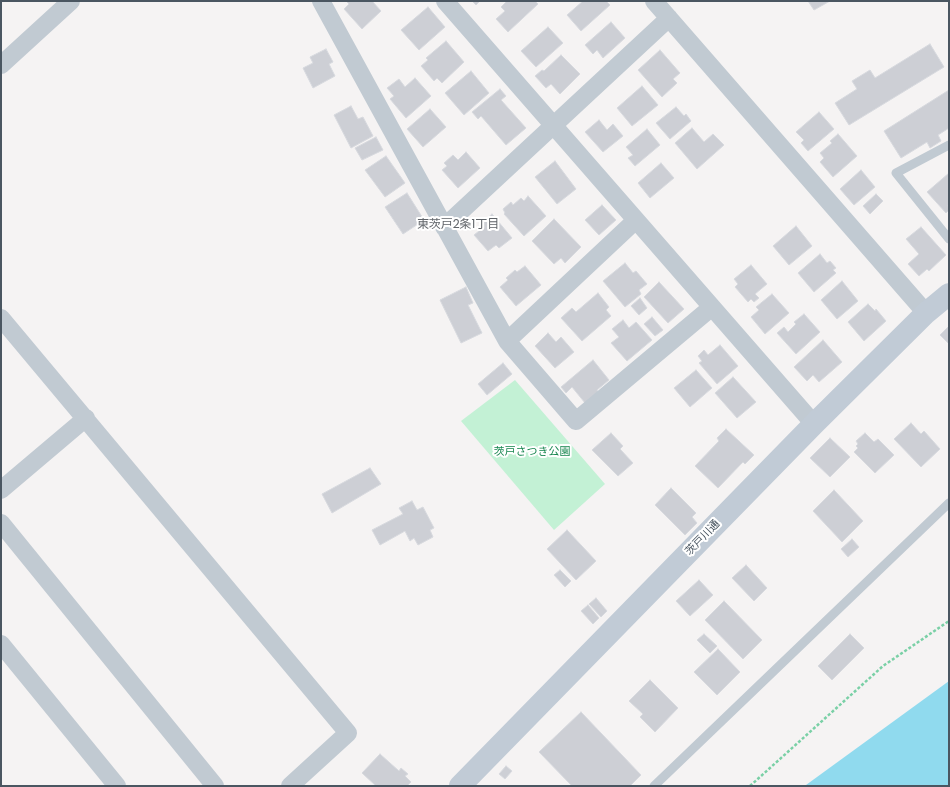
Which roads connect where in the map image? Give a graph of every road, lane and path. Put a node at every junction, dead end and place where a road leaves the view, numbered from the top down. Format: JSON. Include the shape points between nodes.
{"nodes":[{"id":1,"x":71,"y":1,"type":"edge"},
{"id":2,"x":321,"y":1,"type":"edge"},
{"id":3,"x":445,"y":1,"type":"edge"},
{"id":4,"x":654,"y":1,"type":"edge"},
{"id":5,"x":669,"y":18,"type":"junction"},
{"id":6,"x":1,"y":65,"type":"edge"},
{"id":7,"x":554,"y":126,"type":"junction"},
{"id":8,"x":949,"y":145,"type":"edge"},
{"id":9,"x":636,"y":220,"type":"junction"},
{"id":10,"x":444,"y":227,"type":"junction"},
{"id":11,"x":949,"y":239,"type":"edge"},
{"id":12,"x":949,"y":294,"type":"edge"},
{"id":13,"x":712,"y":307,"type":"junction"},
{"id":14,"x":926,"y":313,"type":"junction"},
{"id":15,"x":1,"y":318,"type":"edge"},
{"id":16,"x":506,"y":341,"type":"junction"},
{"id":17,"x":86,"y":418,"type":"junction"},
{"id":18,"x":814,"y":424,"type":"junction"},
{"id":19,"x":1,"y":490,"type":"edge"},
{"id":20,"x":949,"y":503,"type":"edge"},
{"id":21,"x":949,"y":511,"type":"edge"},
{"id":22,"x":939,"y":514,"type":"junction"},
{"id":23,"x":1,"y":523,"type":"edge"},
{"id":24,"x":949,"y":621,"type":"edge"},
{"id":25,"x":1,"y":644,"type":"edge"},
{"id":26,"x":116,"y":786,"type":"edge"},
{"id":27,"x":215,"y":786,"type":"edge"},
{"id":28,"x":290,"y":786,"type":"edge"},
{"id":29,"x":460,"y":786,"type":"edge"},
{"id":30,"x":654,"y":786,"type":"edge"},
{"id":31,"x":750,"y":786,"type":"edge"}],
"edges":[{"from":1,"to":6,"type":"street"},
{"from":2,"to":10,"type":"street"},
{"from":3,"to":7,"type":"street"},
{"from":4,"to":5,"type":"street"},
{"from":5,"to":7,"type":"street"},
{"from":5,"to":14,"type":"street"},
{"from":7,"to":9,"type":"street"},
{"from":7,"to":10,"type":"street"},
{"from":8,"to":11,"type":"lane","via":[[896,173]]},
{"from":9,"to":13,"type":"street"},
{"from":9,"to":16,"type":"street"},
{"from":10,"to":16,"type":"street"},
{"from":12,"to":14,"type":"street","name":"茨戸川通"},
{"from":13,"to":16,"type":"street","via":[[576,421]]},
{"from":13,"to":18,"type":"street"},
{"from":14,"to":18,"type":"street","name":"茨戸川通"},
{"from":15,"to":17,"type":"street"},
{"from":17,"to":19,"type":"street"},
{"from":17,"to":28,"type":"street","via":[[348,733]]},
{"from":18,"to":29,"type":"street","name":"茨戸川通"},
{"from":20,"to":22,"type":"lane"},
{"from":21,"to":22,"type":"lane"},
{"from":22,"to":30,"type":"lane"},
{"from":23,"to":27,"type":"street"},
{"from":24,"to":31,"type":"path","via":[[883,666]]},
{"from":25,"to":26,"type":"street"}]}
